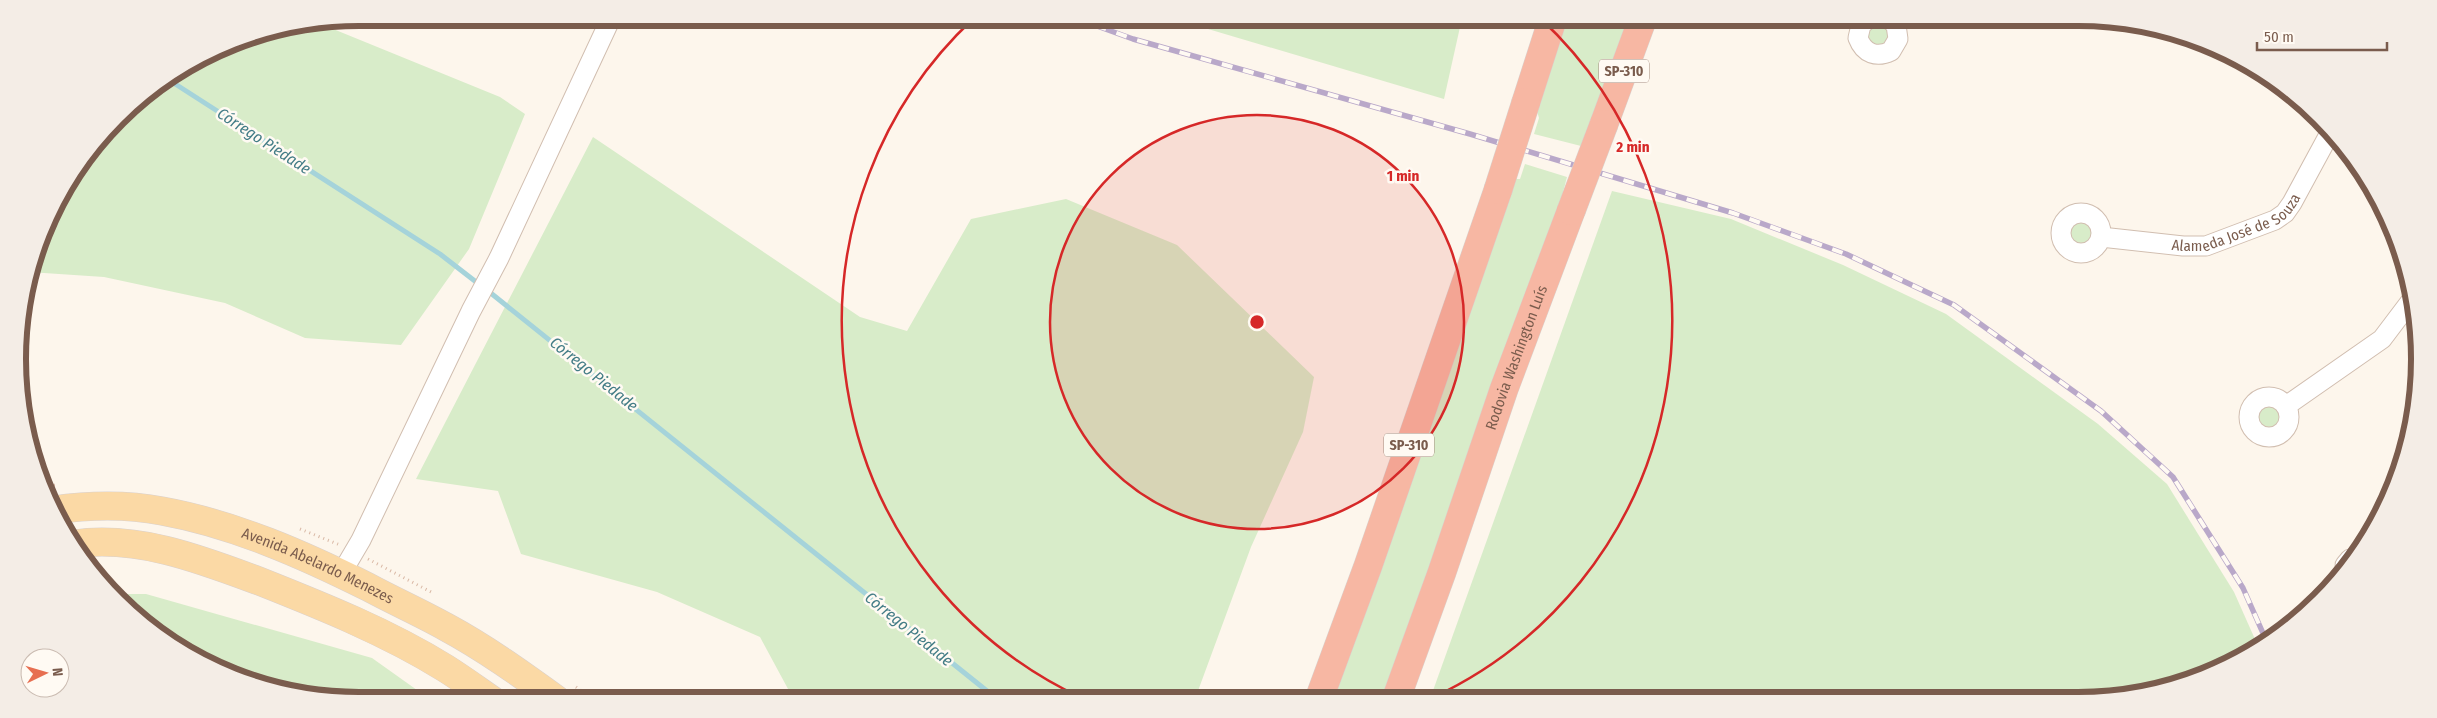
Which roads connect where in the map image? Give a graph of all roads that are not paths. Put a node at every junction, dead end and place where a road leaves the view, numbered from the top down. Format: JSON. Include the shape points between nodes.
{"nodes":[{"id":1,"x":607,"y":26,"type":"edge"},
{"id":2,"x":1550,"y":26,"type":"edge"},
{"id":3,"x":1640,"y":26,"type":"edge"},
{"id":4,"x":1861,"y":26,"type":"edge"},
{"id":5,"x":1896,"y":26,"type":"edge"},
{"id":6,"x":2327,"y":139,"type":"edge"},
{"id":7,"x":2100,"y":237,"type":"dead end"},
{"id":8,"x":2406,"y":308,"type":"edge"},
{"id":9,"x":2286,"y":406,"type":"dead end"},
{"id":10,"x":62,"y":509,"type":"edge"},
{"id":11,"x":82,"y":544,"type":"edge"},
{"id":12,"x":341,"y":574,"type":"junction"},
{"id":13,"x":480,"y":692,"type":"edge"},
{"id":14,"x":546,"y":692,"type":"edge"},
{"id":15,"x":1322,"y":692,"type":"edge"},
{"id":16,"x":1399,"y":692,"type":"edge"}],
"edges":[{"from":1,"to":12,"type":"street","via":[[362,540]]},
{"from":2,"to":15,"type":"highway","number":"SP-310","bridge":true,"via":[[1498,190]]},
{"from":3,"to":16,"type":"highway","name":"Rodovia Washington Luís","number":"SP-310","bridge":true,"via":[[1504,389]]},
{"from":4,"to":5,"type":"street","via":[[1858,38],[1865,50],[1878,55],[1891,51],[1898,39]]},
{"from":6,"to":7,"type":"street","name":"Alameda José de Souza","via":[[2292,203],[2274,220],[2218,242],[2194,247]]},
{"from":8,"to":9,"type":"street","via":[[2382,339]]},
{"from":10,"to":12,"type":"main road","name":"Avenida Abelardo Menezes","via":[[118,506],[162,511],[273,544]]},
{"from":11,"to":13,"type":"main road","via":[[159,548],[209,563],[327,607],[445,668]]},
{"from":12,"to":14,"type":"main road","name":"Avenida Abelardo Menezes","via":[[447,627]]}]}
